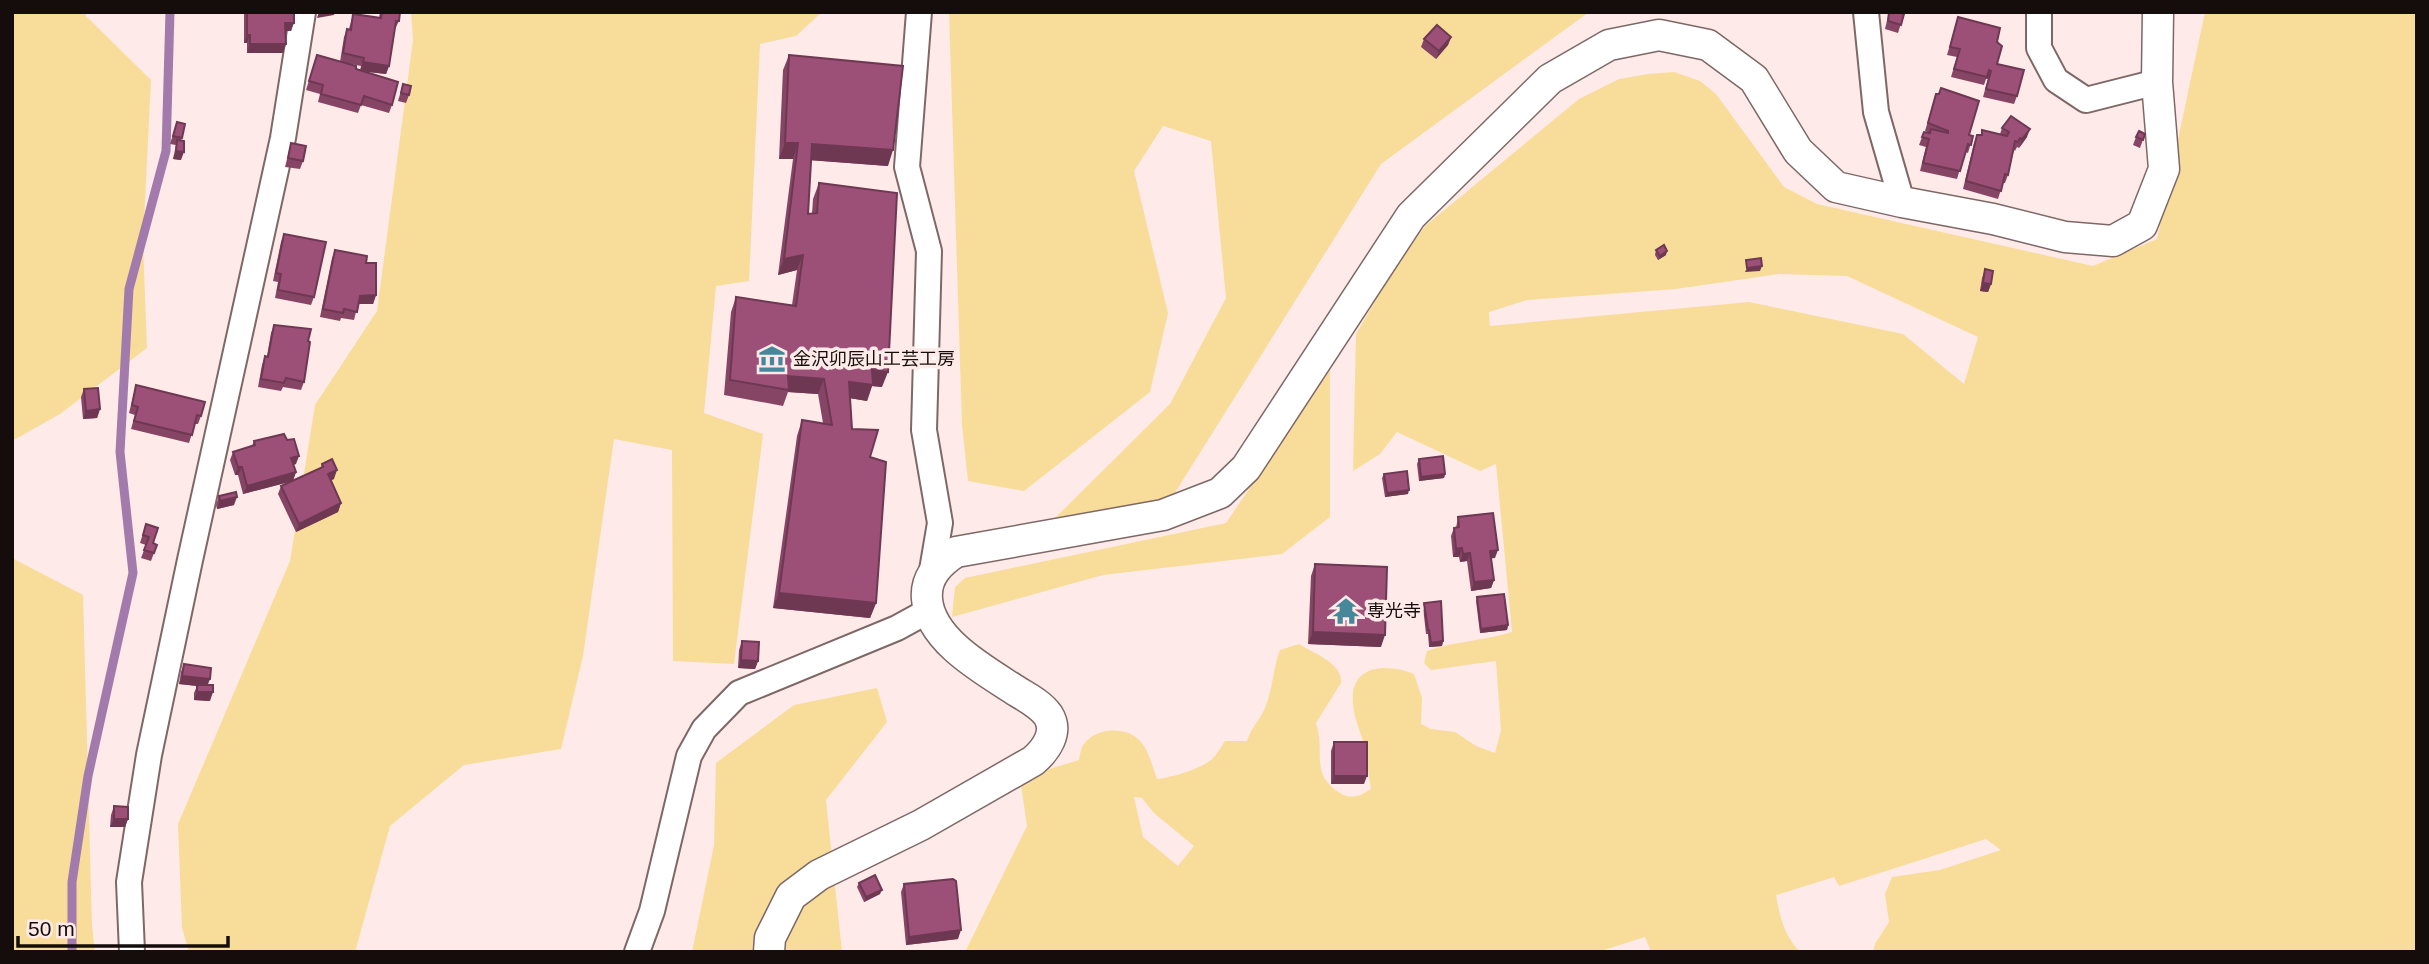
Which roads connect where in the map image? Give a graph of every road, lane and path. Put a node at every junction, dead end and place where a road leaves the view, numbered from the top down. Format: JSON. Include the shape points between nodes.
{"nodes":[{"id":1,"x":303,"y":12,"type":"edge"},
{"id":2,"x":919,"y":12,"type":"edge"},
{"id":3,"x":1866,"y":12,"type":"edge"},
{"id":4,"x":2039,"y":12,"type":"edge"},
{"id":5,"x":2158,"y":12,"type":"edge"},
{"id":6,"x":2157,"y":82,"type":"junction"},
{"id":7,"x":1902,"y":202,"type":"junction"},
{"id":8,"x":931,"y":576,"type":"junction"},
{"id":9,"x":928,"y":611,"type":"junction"},
{"id":10,"x":132,"y":952,"type":"edge"},
{"id":11,"x":637,"y":952,"type":"edge"},
{"id":12,"x":769,"y":952,"type":"edge"}],
"edges":[{"from":1,"to":10,"type":"street","via":[[283,138],[149,755],[130,881]]},
{"from":2,"to":8,"type":"street","via":[[907,167],[929,251],[924,430],[940,523]]},
{"from":3,"to":7,"type":"street","via":[[1876,111]]},
{"from":4,"to":6,"type":"street","via":[[2039,48],[2056,80],[2086,100]]},
{"from":5,"to":6,"type":"street"},
{"from":6,"to":7,"type":"street","via":[[2164,169],[2142,225],[2113,241],[2065,237]]},
{"from":7,"to":8,"type":"street","via":[[1836,187],[1798,151],[1754,79],[1708,45],[1659,35],[1609,45],[1550,79],[1411,216],[1246,468],[1220,493],[1163,515],[956,552]]},
{"from":8,"to":9,"type":"street","via":[[926,592]]},
{"from":9,"to":11,"type":"street","via":[[739,693],[704,729],[689,756],[652,911]]},
{"from":9,"to":12,"type":"street","via":[[943,636],[1049,716],[1052,733],[1047,749],[921,825],[819,875],[791,896],[770,938]]}]}
